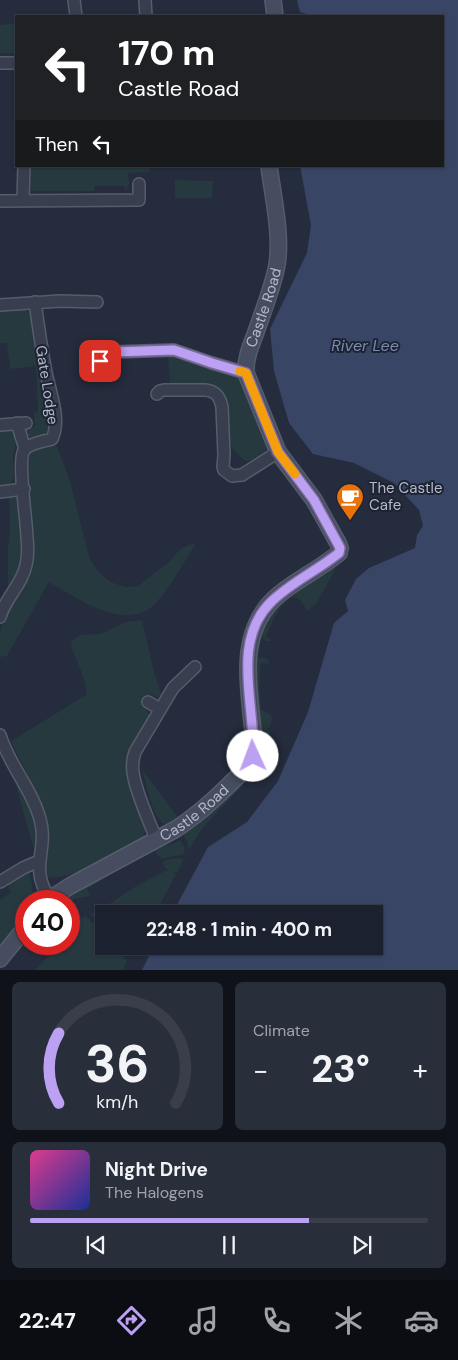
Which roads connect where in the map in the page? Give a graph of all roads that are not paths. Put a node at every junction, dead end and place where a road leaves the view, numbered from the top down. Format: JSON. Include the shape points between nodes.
{"nodes":[{"id":1,"x":74,"y":0,"type":"edge"},
{"id":2,"x":145,"y":0,"type":"edge"},
{"id":3,"x":273,"y":0,"type":"edge"},
{"id":4,"x":76,"y":15,"type":"edge"},
{"id":5,"x":146,"y":15,"type":"edge"},
{"id":6,"x":275,"y":15,"type":"edge"},
{"id":7,"x":0,"y":63,"type":"edge"},
{"id":8,"x":15,"y":63,"type":"edge"},
{"id":9,"x":24,"y":167,"type":"edge"},
{"id":10,"x":269,"y":167,"type":"edge"},
{"id":11,"x":139,"y":184,"type":"dead end"},
{"id":12,"x":24,"y":200,"type":"junction"},
{"id":13,"x":0,"y":201,"type":"edge"},
{"id":14,"x":35,"y":302,"type":"junction"},
{"id":15,"x":97,"y":302,"type":"dead end"},
{"id":16,"x":0,"y":304,"type":"edge"},
{"id":17,"x":100,"y":361,"type":"dead end"},
{"id":18,"x":246,"y":373,"type":"junction"},
{"id":19,"x":157,"y":394,"type":"dead end"},
{"id":20,"x":0,"y":425,"type":"edge"},
{"id":21,"x":24,"y":450,"type":"junction"},
{"id":22,"x":278,"y":452,"type":"junction"},
{"id":23,"x":24,"y":489,"type":"junction"},
{"id":24,"x":0,"y":492,"type":"edge"},
{"id":25,"x":3,"y":601,"type":"edge"},
{"id":26,"x":0,"y":617,"type":"edge"},
{"id":27,"x":195,"y":667,"type":"dead end"},
{"id":28,"x":148,"y":702,"type":"dead end"},
{"id":29,"x":160,"y":709,"type":"junction"},
{"id":30,"x":0,"y":735,"type":"edge"},
{"id":31,"x":5,"y":761,"type":"edge"},
{"id":32,"x":156,"y":839,"type":"junction"},
{"id":33,"x":39,"y":861,"type":"junction"},
{"id":34,"x":0,"y":882,"type":"edge"},
{"id":35,"x":44,"y":890,"type":"edge"},
{"id":36,"x":64,"y":890,"type":"edge"},
{"id":37,"x":15,"y":941,"type":"edge"},
{"id":38,"x":0,"y":959,"type":"edge"}],
"edges":[{"from":1,"to":4,"type":"street"},
{"from":2,"to":5,"type":"street"},
{"from":3,"to":6,"type":"street"},
{"from":7,"to":8,"type":"street"},
{"from":9,"to":12,"type":"street"},
{"from":10,"to":18,"type":"street","name":"Castle Road","via":[[277,261],[248,355]]},
{"from":11,"to":12,"type":"street","via":[[139,200]]},
{"from":12,"to":13,"type":"street"},
{"from":14,"to":15,"type":"street"},
{"from":14,"to":16,"type":"street"},
{"from":14,"to":21,"type":"street","name":"Gate Lodge","via":[[56,427],[52,439]]},
{"from":17,"to":18,"type":"street","via":[[113,352],[174,350]]},
{"from":18,"to":22,"type":"street","name":"Castle Road"},
{"from":19,"to":22,"type":"street","via":[[164,390],[210,390],[218,396],[222,407],[223,467],[232,476],[242,475]]},
{"from":20,"to":21,"type":"street","via":[[22,423]]},
{"from":21,"to":23,"type":"street"},
{"from":22,"to":32,"type":"street","name":"Castle Road","via":[[314,500],[340,551],[271,602],[255,626],[248,662],[254,744],[251,761],[200,813]]},
{"from":23,"to":24,"type":"street"},
{"from":23,"to":25,"type":"street","via":[[25,569],[20,581]]},
{"from":25,"to":26,"type":"street"},
{"from":27,"to":29,"type":"street","via":[[173,688]]},
{"from":28,"to":29,"type":"street"},
{"from":29,"to":32,"type":"street","via":[[135,752],[132,767]]},
{"from":30,"to":31,"type":"street"},
{"from":31,"to":33,"type":"street","via":[[32,800],[40,820]]},
{"from":32,"to":36,"type":"street","name":"Castle Road"},
{"from":33,"to":34,"type":"street"},
{"from":33,"to":35,"type":"street"},
{"from":37,"to":38,"type":"street"}]}
